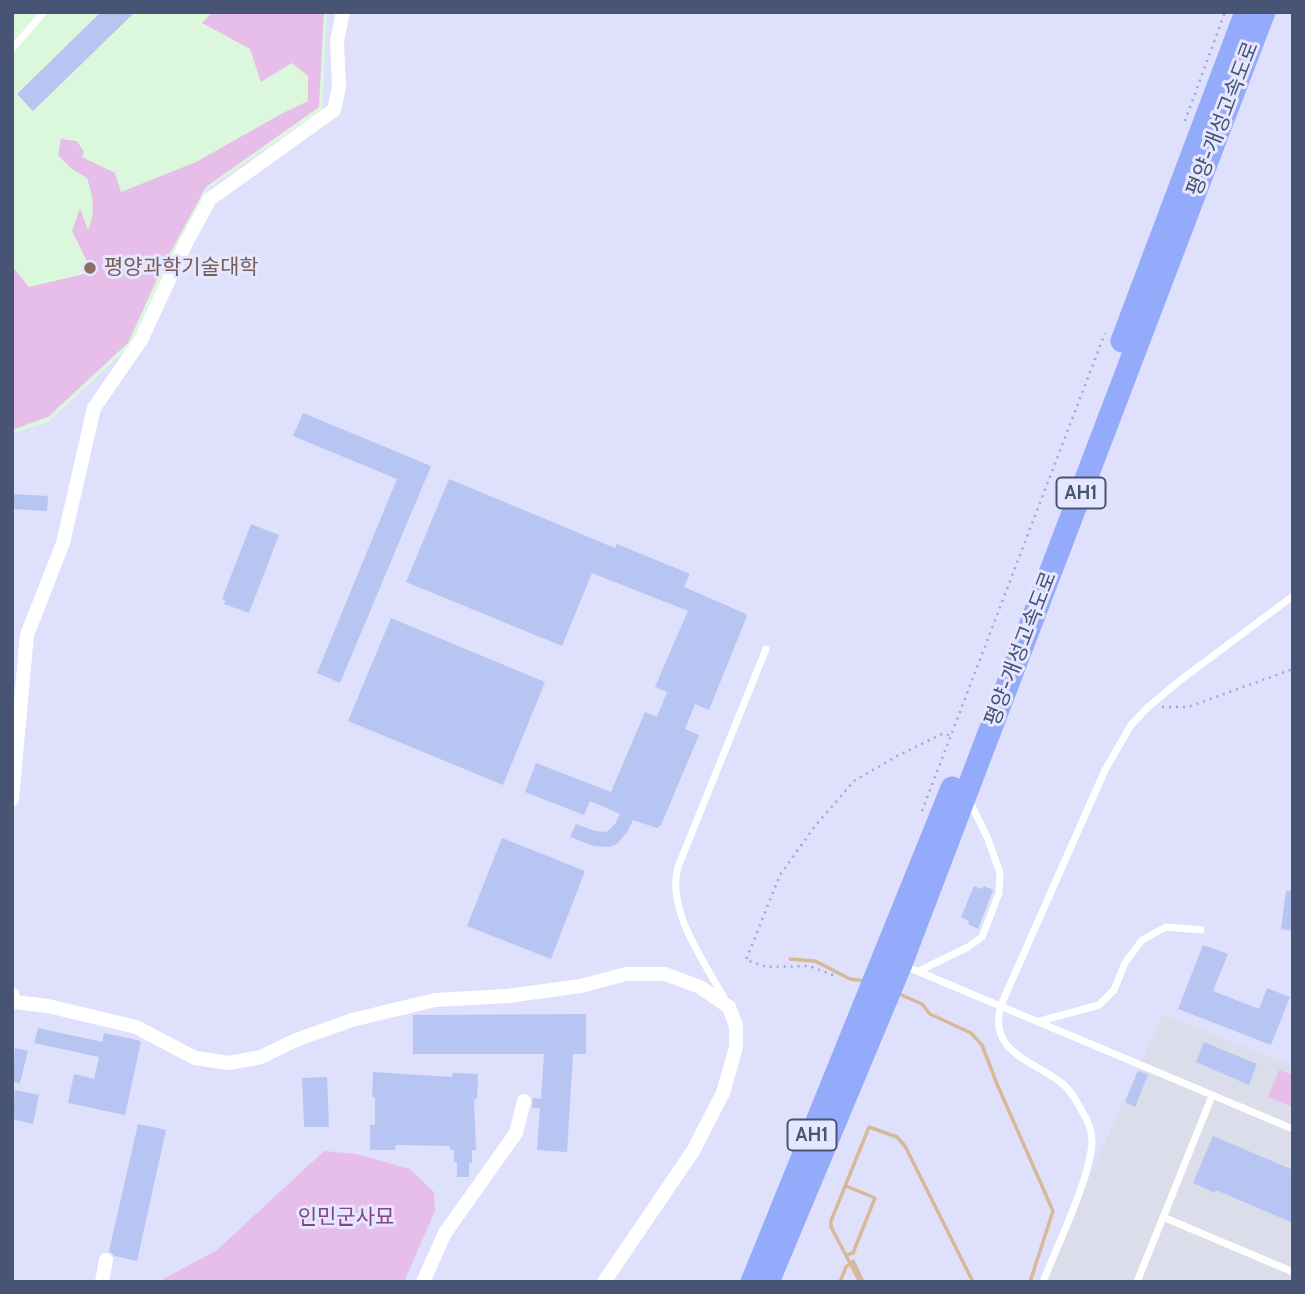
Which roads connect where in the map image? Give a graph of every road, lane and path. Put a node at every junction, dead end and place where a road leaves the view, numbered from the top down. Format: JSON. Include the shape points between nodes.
{"nodes":[{"id":1,"x":44,"y":12,"type":"edge"},
{"id":2,"x":343,"y":12,"type":"edge"},
{"id":3,"x":1225,"y":12,"type":"edge"},
{"id":4,"x":1246,"y":12,"type":"edge"},
{"id":5,"x":1264,"y":12,"type":"edge"},
{"id":6,"x":12,"y":49,"type":"edge"},
{"id":7,"x":1182,"y":128,"type":"dead end"},
{"id":8,"x":1110,"y":321,"type":"dead end"},
{"id":9,"x":1293,"y":596,"type":"edge"},
{"id":10,"x":766,"y":649,"type":"dead end"},
{"id":11,"x":1293,"y":669,"type":"edge"},
{"id":12,"x":1148,"y":707,"type":"junction"},
{"id":13,"x":966,"y":794,"type":"junction"},
{"id":14,"x":12,"y":799,"type":"edge"},
{"id":15,"x":1201,"y":930,"type":"dead end"},
{"id":16,"x":833,"y":975,"type":"dead end"},
{"id":17,"x":893,"y":976,"type":"junction"},
{"id":18,"x":12,"y":993,"type":"edge"},
{"id":19,"x":1000,"y":1005,"type":"junction"},
{"id":20,"x":729,"y":1007,"type":"junction"},
{"id":21,"x":1039,"y":1021,"type":"junction"},
{"id":22,"x":1212,"y":1096,"type":"junction"},
{"id":23,"x":524,"y":1101,"type":"dead end"},
{"id":24,"x":1293,"y":1129,"type":"edge"},
{"id":25,"x":1163,"y":1217,"type":"junction"},
{"id":26,"x":106,"y":1261,"type":"dead end"},
{"id":27,"x":1293,"y":1272,"type":"edge"},
{"id":28,"x":102,"y":1282,"type":"edge"},
{"id":29,"x":423,"y":1282,"type":"edge"},
{"id":30,"x":604,"y":1282,"type":"edge"},
{"id":31,"x":752,"y":1282,"type":"edge"},
{"id":32,"x":768,"y":1282,"type":"edge"},
{"id":33,"x":1043,"y":1282,"type":"edge"},
{"id":34,"x":1137,"y":1282,"type":"edge"}],
"edges":[{"from":1,"to":6,"type":"lane"},
{"from":2,"to":14,"type":"street","via":[[334,110],[210,199],[141,340],[94,408],[62,543],[27,635]]},
{"from":3,"to":7,"type":"path"},
{"from":4,"to":17,"type":"highway","name":"평양-개성고속도로","number":"AH1","via":[[970,742]]},
{"from":5,"to":13,"type":"highway","name":"평양-개성고속도로","number":"AH1"},
{"from":8,"to":16,"type":"path","via":[[950,735],[942,734],[854,781],[780,875],[746,960],[767,967],[809,966]]},
{"from":9,"to":12,"type":"lane"},
{"from":10,"to":20,"type":"lane","via":[[674,883],[678,912]]},
{"from":11,"to":12,"type":"path","via":[[1188,707]]},
{"from":12,"to":19,"type":"lane","via":[[1105,769]]},
{"from":13,"to":17,"type":"highway","name":"평양-개성고속도로","number":"AH1"},
{"from":13,"to":17,"type":"lane","via":[[1000,873],[999,893],[982,937],[968,947]]},
{"from":15,"to":21,"type":"lane","via":[[1166,927],[1142,940],[1125,963],[1114,990],[1099,1005]]},
{"from":17,"to":19,"type":"lane"},
{"from":17,"to":31,"type":"highway","name":"평양-개성고속도로","number":"AH1"},
{"from":17,"to":32,"type":"highway","name":"평양-개성고속도로","number":"AH1"},
{"from":18,"to":20,"type":"street","via":[[15,1002],[136,1027],[195,1058],[229,1063],[261,1057],[296,1040],[380,1012],[435,1000],[582,986],[626,974],[665,974],[700,987]]},
{"from":19,"to":21,"type":"lane"},
{"from":19,"to":33,"type":"lane","via":[[998,1025],[1003,1041],[1073,1094],[1092,1139],[1089,1163]]},
{"from":20,"to":30,"type":"street","via":[[737,1026],[736,1048],[723,1093],[693,1151]]},
{"from":21,"to":22,"type":"lane"},
{"from":22,"to":24,"type":"lane"},
{"from":22,"to":25,"type":"lane"},
{"from":23,"to":29,"type":"street","via":[[516,1133],[445,1234]]},
{"from":25,"to":27,"type":"lane"},
{"from":25,"to":34,"type":"lane"},
{"from":26,"to":28,"type":"street"}]}
